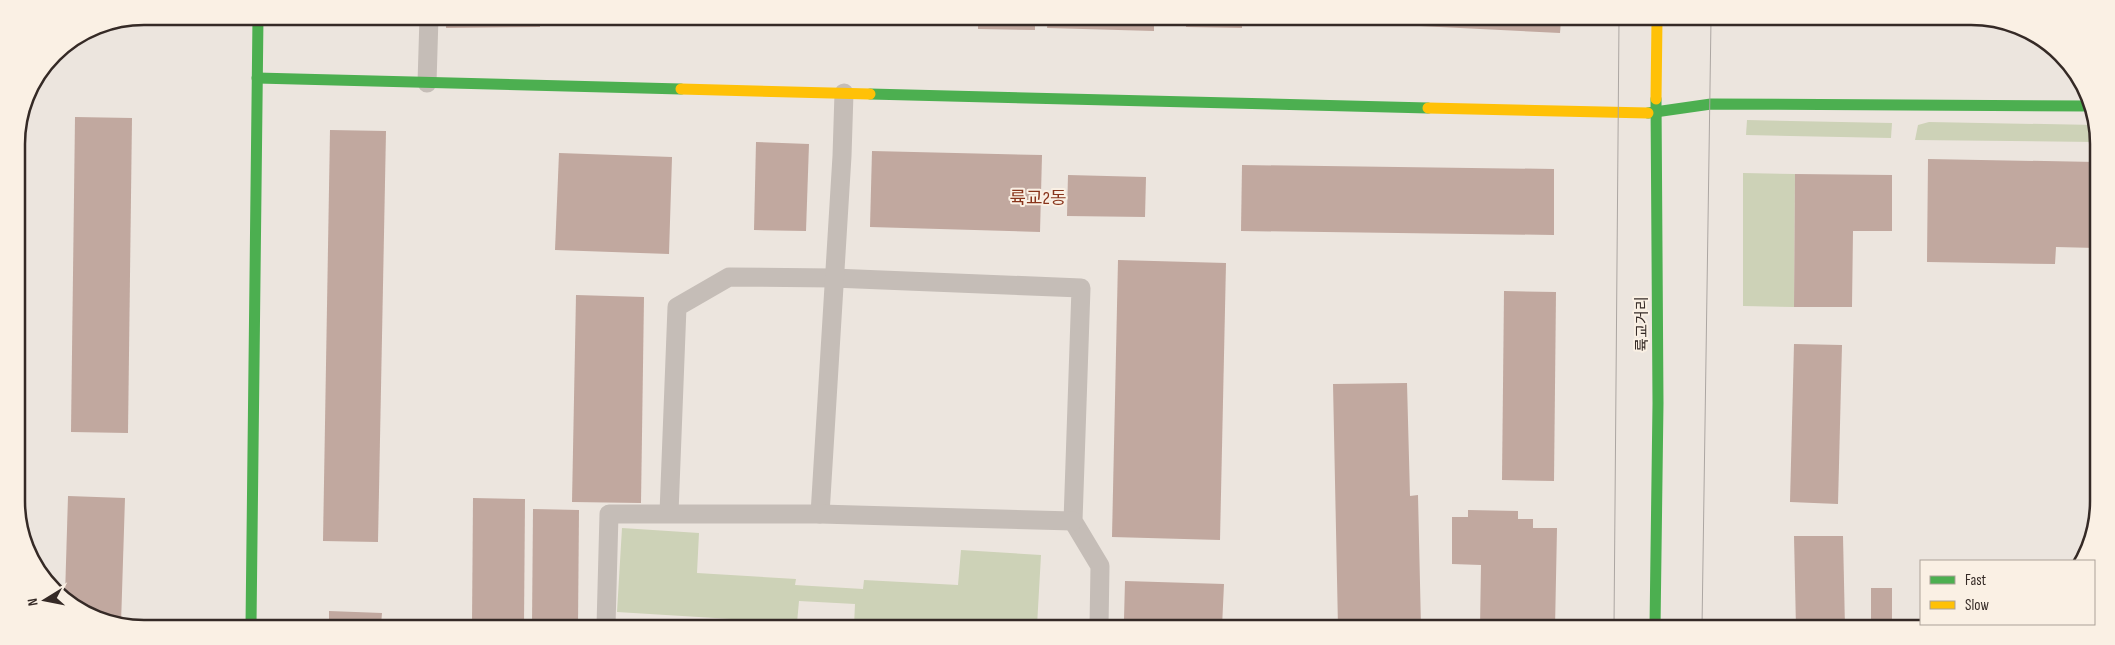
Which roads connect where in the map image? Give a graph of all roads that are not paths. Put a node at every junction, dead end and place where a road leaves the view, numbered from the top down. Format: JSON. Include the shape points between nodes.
{"nodes":[{"id":1,"x":258,"y":25,"type":"edge"},
{"id":2,"x":429,"y":25,"type":"edge"},
{"id":3,"x":1657,"y":25,"type":"edge"},
{"id":4,"x":257,"y":78,"type":"junction"},
{"id":5,"x":427,"y":82,"type":"junction"},
{"id":6,"x":844,"y":93,"type":"junction"},
{"id":7,"x":2084,"y":106,"type":"edge"},
{"id":8,"x":1656,"y":113,"type":"junction"},
{"id":9,"x":833,"y":278,"type":"junction"},
{"id":10,"x":669,"y":513,"type":"junction"},
{"id":11,"x":820,"y":514,"type":"junction"},
{"id":12,"x":1073,"y":521,"type":"junction"},
{"id":13,"x":251,"y":620,"type":"edge"},
{"id":14,"x":606,"y":620,"type":"edge"},
{"id":15,"x":1099,"y":620,"type":"edge"},
{"id":16,"x":1655,"y":620,"type":"edge"}],
"edges":[{"from":1,"to":4,"type":"street"},
{"from":2,"to":5,"type":"lane"},
{"from":3,"to":8,"type":"street","name":"륙교거리"},
{"from":4,"to":5,"type":"street"},
{"from":4,"to":13,"type":"street"},
{"from":5,"to":6,"type":"street"},
{"from":6,"to":8,"type":"street"},
{"from":6,"to":9,"type":"lane"},
{"from":7,"to":8,"type":"street","via":[[1711,104]]},
{"from":8,"to":16,"type":"street","name":"륙교거리","via":[[1658,403]]},
{"from":9,"to":10,"type":"lane","via":[[729,277],[677,307]]},
{"from":9,"to":11,"type":"lane"},
{"from":9,"to":12,"type":"lane","via":[[1082,288]]},
{"from":10,"to":11,"type":"lane"},
{"from":10,"to":14,"type":"lane","via":[[609,514]]},
{"from":11,"to":12,"type":"lane"},
{"from":12,"to":15,"type":"lane","via":[[1100,566]]}]}
